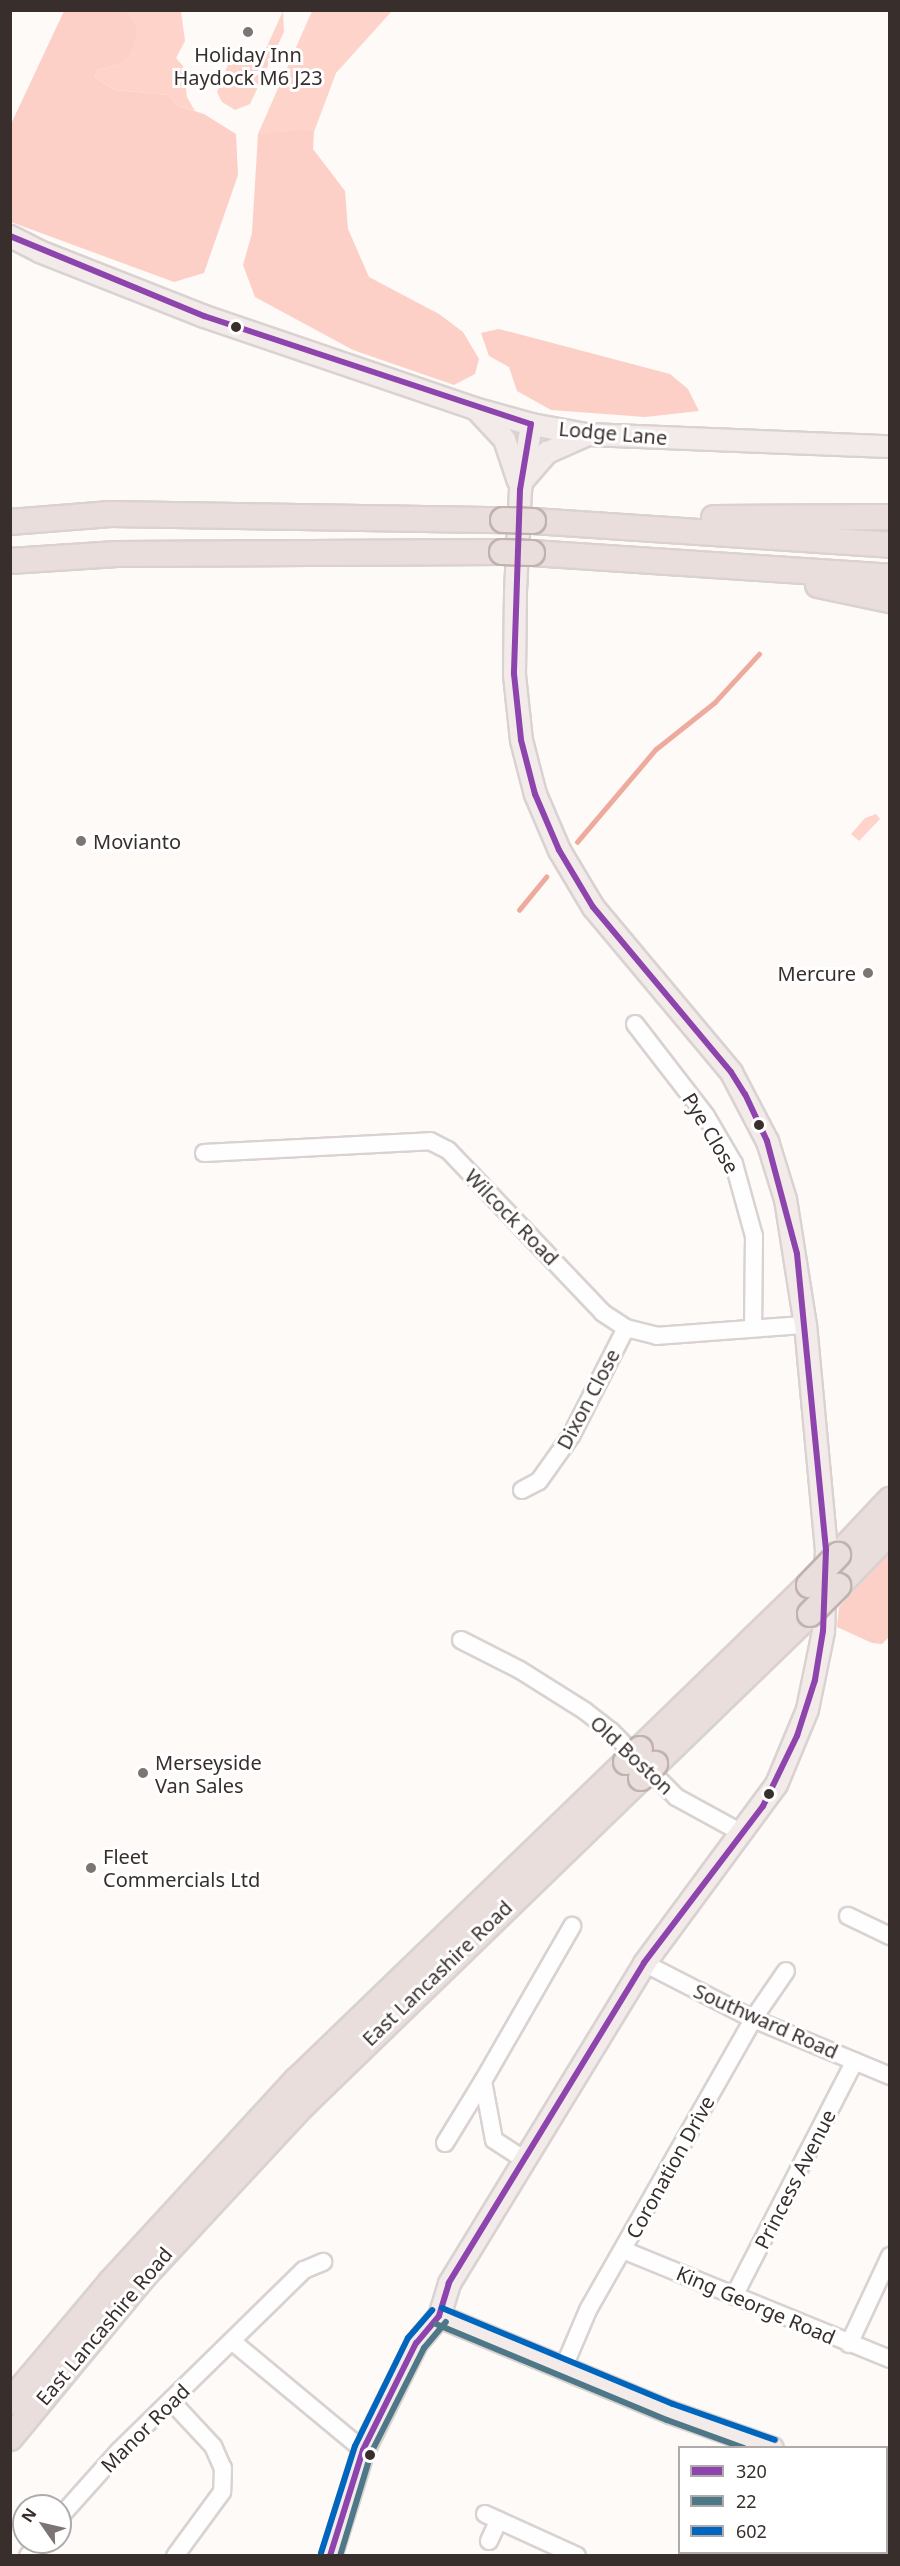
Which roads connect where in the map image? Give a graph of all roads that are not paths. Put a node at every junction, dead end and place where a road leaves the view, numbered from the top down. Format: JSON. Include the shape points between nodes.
{"nodes":[{"id":1,"x":10,"y":236,"type":"edge"},
{"id":2,"x":474,"y":408,"type":"junction"},
{"id":3,"x":531,"y":424,"type":"junction"},
{"id":4,"x":586,"y":434,"type":"junction"},
{"id":5,"x":890,"y":446,"type":"edge"},
{"id":6,"x":520,"y":490,"type":"junction"},
{"id":7,"x":890,"y":517,"type":"edge"},
{"id":8,"x":10,"y":522,"type":"edge"},
{"id":9,"x":603,"y":523,"type":"junction"},
{"id":10,"x":890,"y":545,"type":"edge"},
{"id":11,"x":10,"y":561,"type":"edge"},
{"id":12,"x":745,"y":570,"type":"junction"},
{"id":13,"x":890,"y":577,"type":"edge"},
{"id":14,"x":890,"y":600,"type":"edge"},
{"id":15,"x":635,"y":1024,"type":"dead end"},
{"id":16,"x":204,"y":1152,"type":"dead end"},
{"id":17,"x":805,"y":1325,"type":"junction"},
{"id":18,"x":626,"y":1328,"type":"junction"},
{"id":19,"x":753,"y":1328,"type":"junction"},
{"id":20,"x":522,"y":1490,"type":"dead end"},
{"id":21,"x":890,"y":1500,"type":"edge"},
{"id":22,"x":890,"y":1532,"type":"edge"},
{"id":23,"x":461,"y":1640,"type":"dead end"},
{"id":24,"x":641,"y":1763,"type":"junction"},
{"id":25,"x":742,"y":1833,"type":"junction"},
{"id":26,"x":848,"y":1916,"type":"dead end"},
{"id":27,"x":572,"y":1926,"type":"dead end"},
{"id":28,"x":890,"y":1936,"type":"edge"},
{"id":29,"x":644,"y":1963,"type":"junction"},
{"id":30,"x":786,"y":1971,"type":"dead end"},
{"id":31,"x":753,"y":2019,"type":"junction"},
{"id":32,"x":855,"y":2061,"type":"junction"},
{"id":33,"x":890,"y":2076,"type":"edge"},
{"id":34,"x":483,"y":2081,"type":"junction"},
{"id":35,"x":445,"y":2143,"type":"dead end"},
{"id":36,"x":523,"y":2159,"type":"junction"},
{"id":37,"x":624,"y":2250,"type":"junction"},
{"id":38,"x":890,"y":2256,"type":"edge"},
{"id":39,"x":323,"y":2262,"type":"dead end"},
{"id":40,"x":734,"y":2296,"type":"junction"},
{"id":41,"x":439,"y":2316,"type":"junction"},
{"id":42,"x":234,"y":2342,"type":"junction"},
{"id":43,"x":849,"y":2344,"type":"junction"},
{"id":44,"x":890,"y":2360,"type":"edge"},
{"id":45,"x":563,"y":2369,"type":"junction"},
{"id":46,"x":171,"y":2401,"type":"junction"},
{"id":47,"x":10,"y":2402,"type":"edge"},
{"id":48,"x":10,"y":2438,"type":"edge"},
{"id":49,"x":766,"y":2446,"type":"edge"},
{"id":50,"x":363,"y":2450,"type":"junction"},
{"id":51,"x":72,"y":2504,"type":"edge"},
{"id":52,"x":489,"y":2541,"type":"dead end"},
{"id":53,"x":175,"y":2556,"type":"edge"},
{"id":54,"x":330,"y":2556,"type":"edge"},
{"id":55,"x":577,"y":2556,"type":"edge"}],
"edges":[{"from":1,"to":2,"type":"main road","name":"Lodge Lane","via":[[204,316]]},
{"from":2,"to":3,"type":"main road","name":"Lodge Lane"},
{"from":2,"to":6,"type":"main road","via":[[504,439]]},
{"from":3,"to":4,"type":"main road","name":"Lodge Lane"},
{"from":3,"to":6,"type":"main road"},
{"from":4,"to":5,"type":"main road","name":"Lodge Lane"},
{"from":4,"to":6,"type":"main road","via":[[538,459]]},
{"from":6,"to":17,"type":"main road","via":[[514,674],[521,740],[535,794],[559,850],[593,907],[730,1071],[758,1119],[785,1199]]},
{"from":7,"to":9,"type":"highway","via":[[791,515]]},
{"from":8,"to":9,"type":"highway","bridge":true,"via":[[111,514]]},
{"from":9,"to":10,"type":"highway"},
{"from":11,"to":12,"type":"highway","bridge":true,"via":[[117,554],[502,552]]},
{"from":12,"to":13,"type":"highway"},
{"from":12,"to":14,"type":"highway"},
{"from":15,"to":19,"type":"street","name":"Pye Close","via":[[653,1033],[734,1164],[754,1236]]},
{"from":16,"to":18,"type":"street","name":"Wilcock Road","via":[[430,1141],[448,1150],[603,1313]]},
{"from":17,"to":19,"type":"street","name":"Wilcock Road"},
{"from":17,"to":25,"type":"main road","via":[[826,1550],[823,1631],[815,1680],[790,1753],[776,1785]]},
{"from":18,"to":19,"type":"street","name":"Wilcock Road","via":[[657,1336]]},
{"from":18,"to":20,"type":"street","name":"Dixon Close","via":[[572,1436],[539,1481]]},
{"from":21,"to":24,"type":"highway","name":"East Lancashire Road","bridge":true},
{"from":22,"to":24,"type":"highway","name":"East Lancashire Road","bridge":true,"via":[[810,1614]]},
{"from":23,"to":25,"type":"street","name":"Old Boston","via":[[520,1670],[585,1711],[676,1797]]},
{"from":24,"to":47,"type":"highway","name":"East Lancashire Road","via":[[297,2080],[111,2282]]},
{"from":24,"to":48,"type":"highway","name":"East Lancashire Road","via":[[303,2105],[143,2277]]},
{"from":25,"to":29,"type":"main road"},
{"from":26,"to":28,"type":"street"},
{"from":27,"to":34,"type":"street"},
{"from":29,"to":31,"type":"street","name":"Southward Road"},
{"from":29,"to":36,"type":"main road"},
{"from":30,"to":31,"type":"street","name":"Coronation Drive"},
{"from":31,"to":32,"type":"street","name":"Southward Road"},
{"from":31,"to":37,"type":"street","name":"Coronation Drive"},
{"from":32,"to":33,"type":"street","name":"Southward Road"},
{"from":32,"to":40,"type":"street","name":"Princess Avenue"},
{"from":34,"to":35,"type":"street"},
{"from":34,"to":36,"type":"street","via":[[494,2140]]},
{"from":36,"to":41,"type":"main road","via":[[449,2283]]},
{"from":37,"to":40,"type":"street","name":"King George Road"},
{"from":37,"to":45,"type":"street","name":"Coronation Drive","via":[[588,2310]]},
{"from":38,"to":43,"type":"street"},
{"from":39,"to":42,"type":"street","name":"Manor Road","via":[[304,2270]]},
{"from":40,"to":43,"type":"street","name":"King George Road"},
{"from":41,"to":45,"type":"main road"},
{"from":41,"to":50,"type":"main road","via":[[416,2343]]},
{"from":42,"to":46,"type":"street","name":"Manor Road"},
{"from":42,"to":50,"type":"street"},
{"from":43,"to":44,"type":"street","name":"King George Road"},
{"from":45,"to":49,"type":"main road"},
{"from":46,"to":51,"type":"street","name":"Manor Road"},
{"from":46,"to":53,"type":"street","via":[[213,2446],[223,2468],[222,2492]]},
{"from":50,"to":54,"type":"main road"},
{"from":52,"to":55,"type":"street","via":[[492,2517]]}]}
